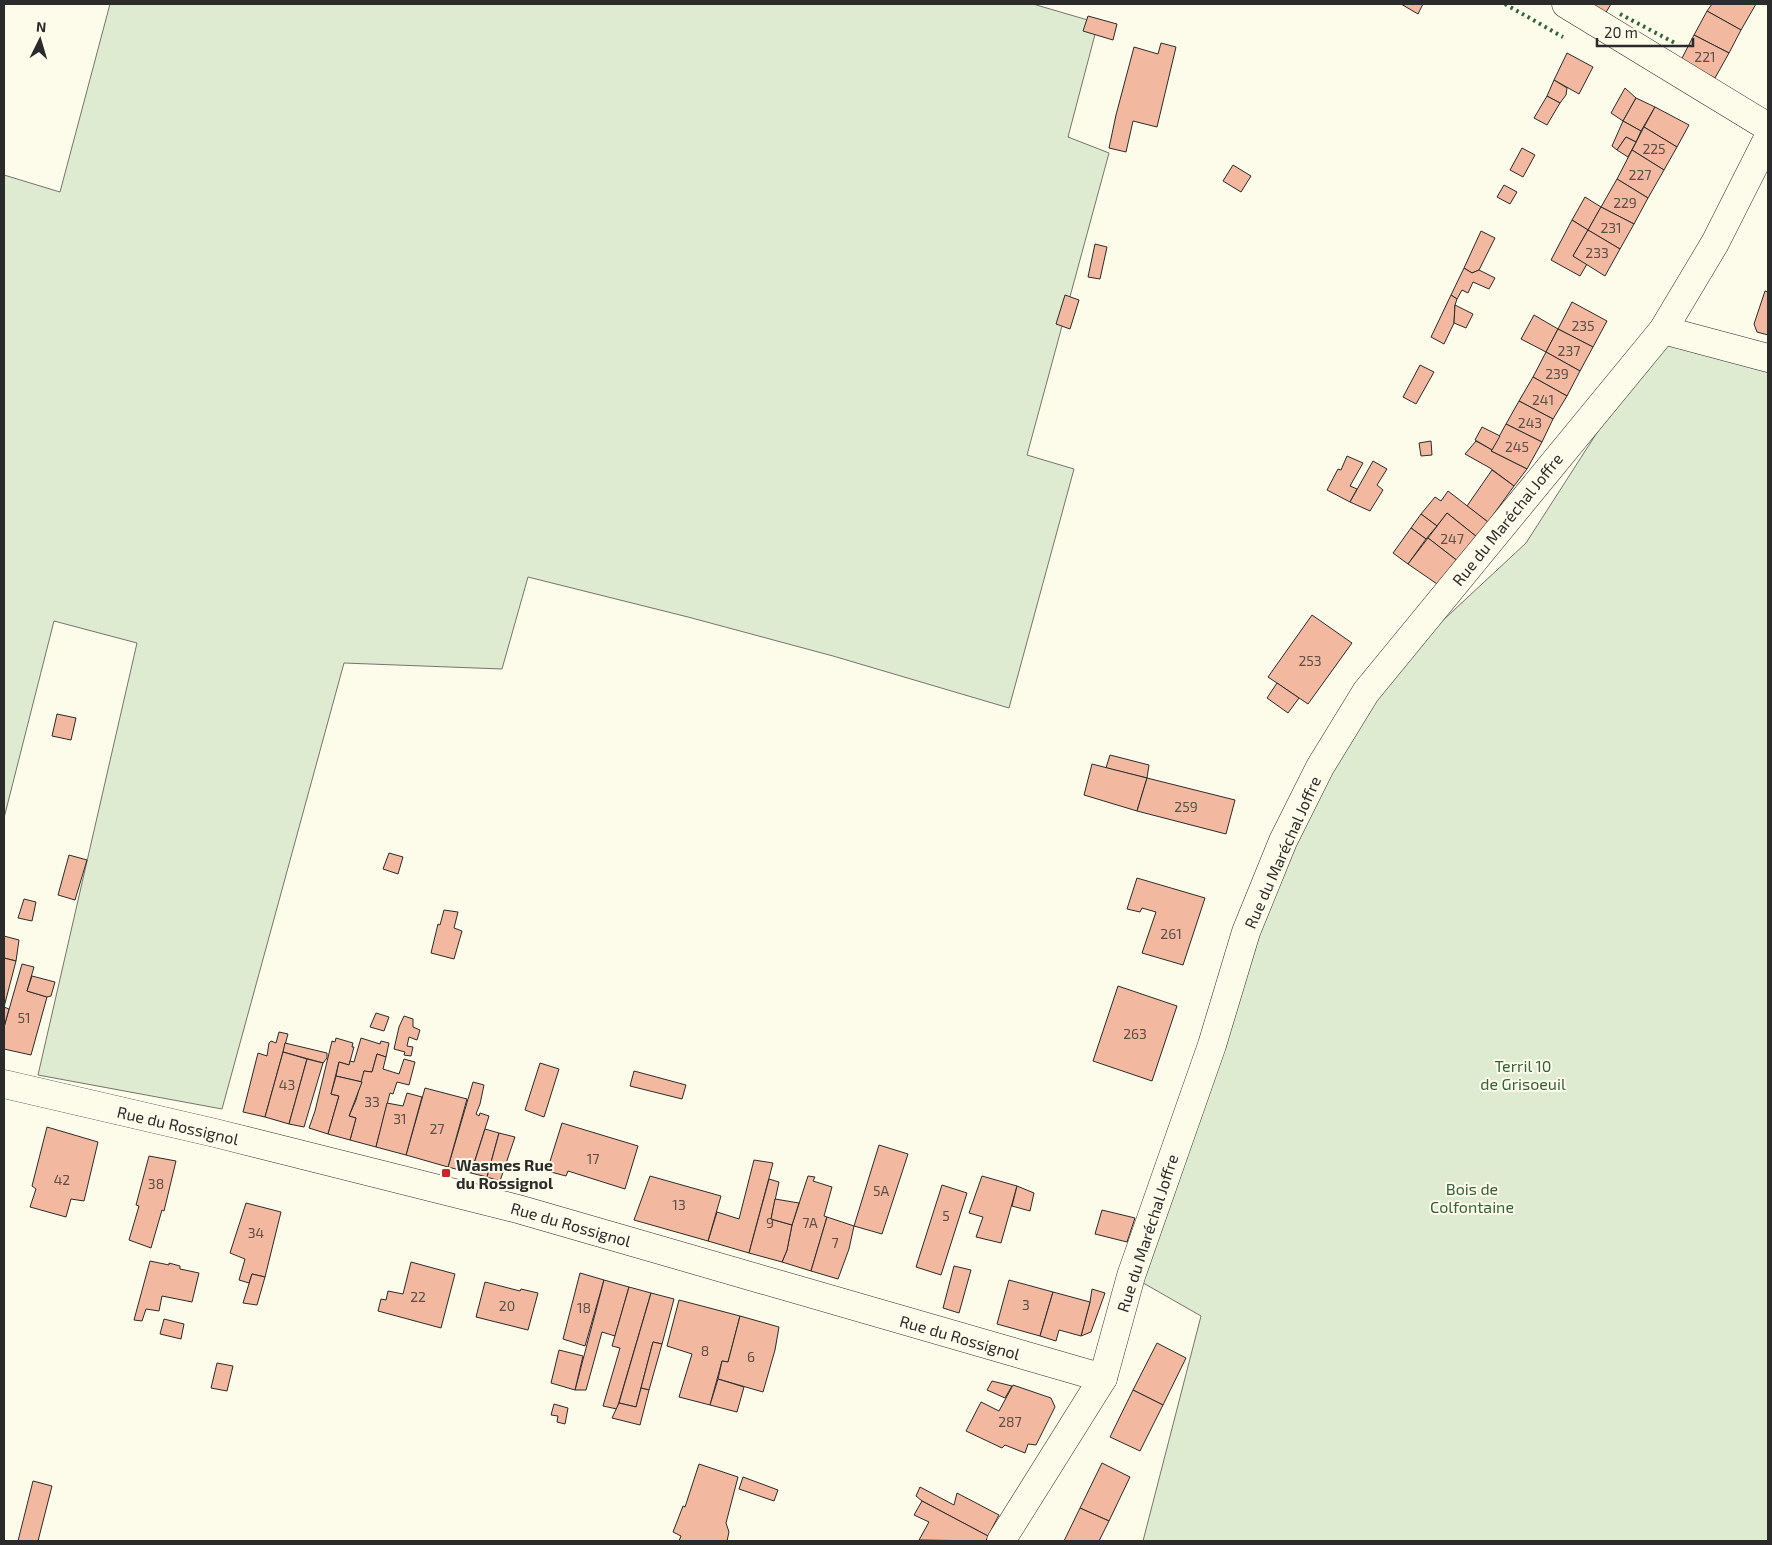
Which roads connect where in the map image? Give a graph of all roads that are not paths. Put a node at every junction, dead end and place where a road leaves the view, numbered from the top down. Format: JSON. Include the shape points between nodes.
{"nodes":[{"id":1,"x":1566,"y":4,"type":"edge"},
{"id":2,"x":1768,"y":127,"type":"edge"},
{"id":3,"x":1768,"y":138,"type":"edge"},
{"id":4,"x":1663,"y":330,"type":"junction"},
{"id":5,"x":1768,"y":358,"type":"edge"},
{"id":6,"x":4,"y":1084,"type":"edge"},
{"id":7,"x":1103,"y":1378,"type":"junction"},
{"id":8,"x":1001,"y":1541,"type":"edge"}],
"edges":[{"from":1,"to":2,"type":"street"},
{"from":3,"to":4,"type":"street","name":"Rue du Maréchal Joffre","via":[[1715,243]]},
{"from":4,"to":5,"type":"street"},
{"from":4,"to":7,"type":"street","name":"Rue du Maréchal Joffre","via":[[1366,692],[1320,767],[1283,841],[1246,932],[1212,1045],[1131,1276]]},
{"from":6,"to":7,"type":"street","name":"Rue du Rossignol","via":[[518,1209]]},
{"from":7,"to":8,"type":"street","name":"Rue du Maréchal Joffre"}]}
